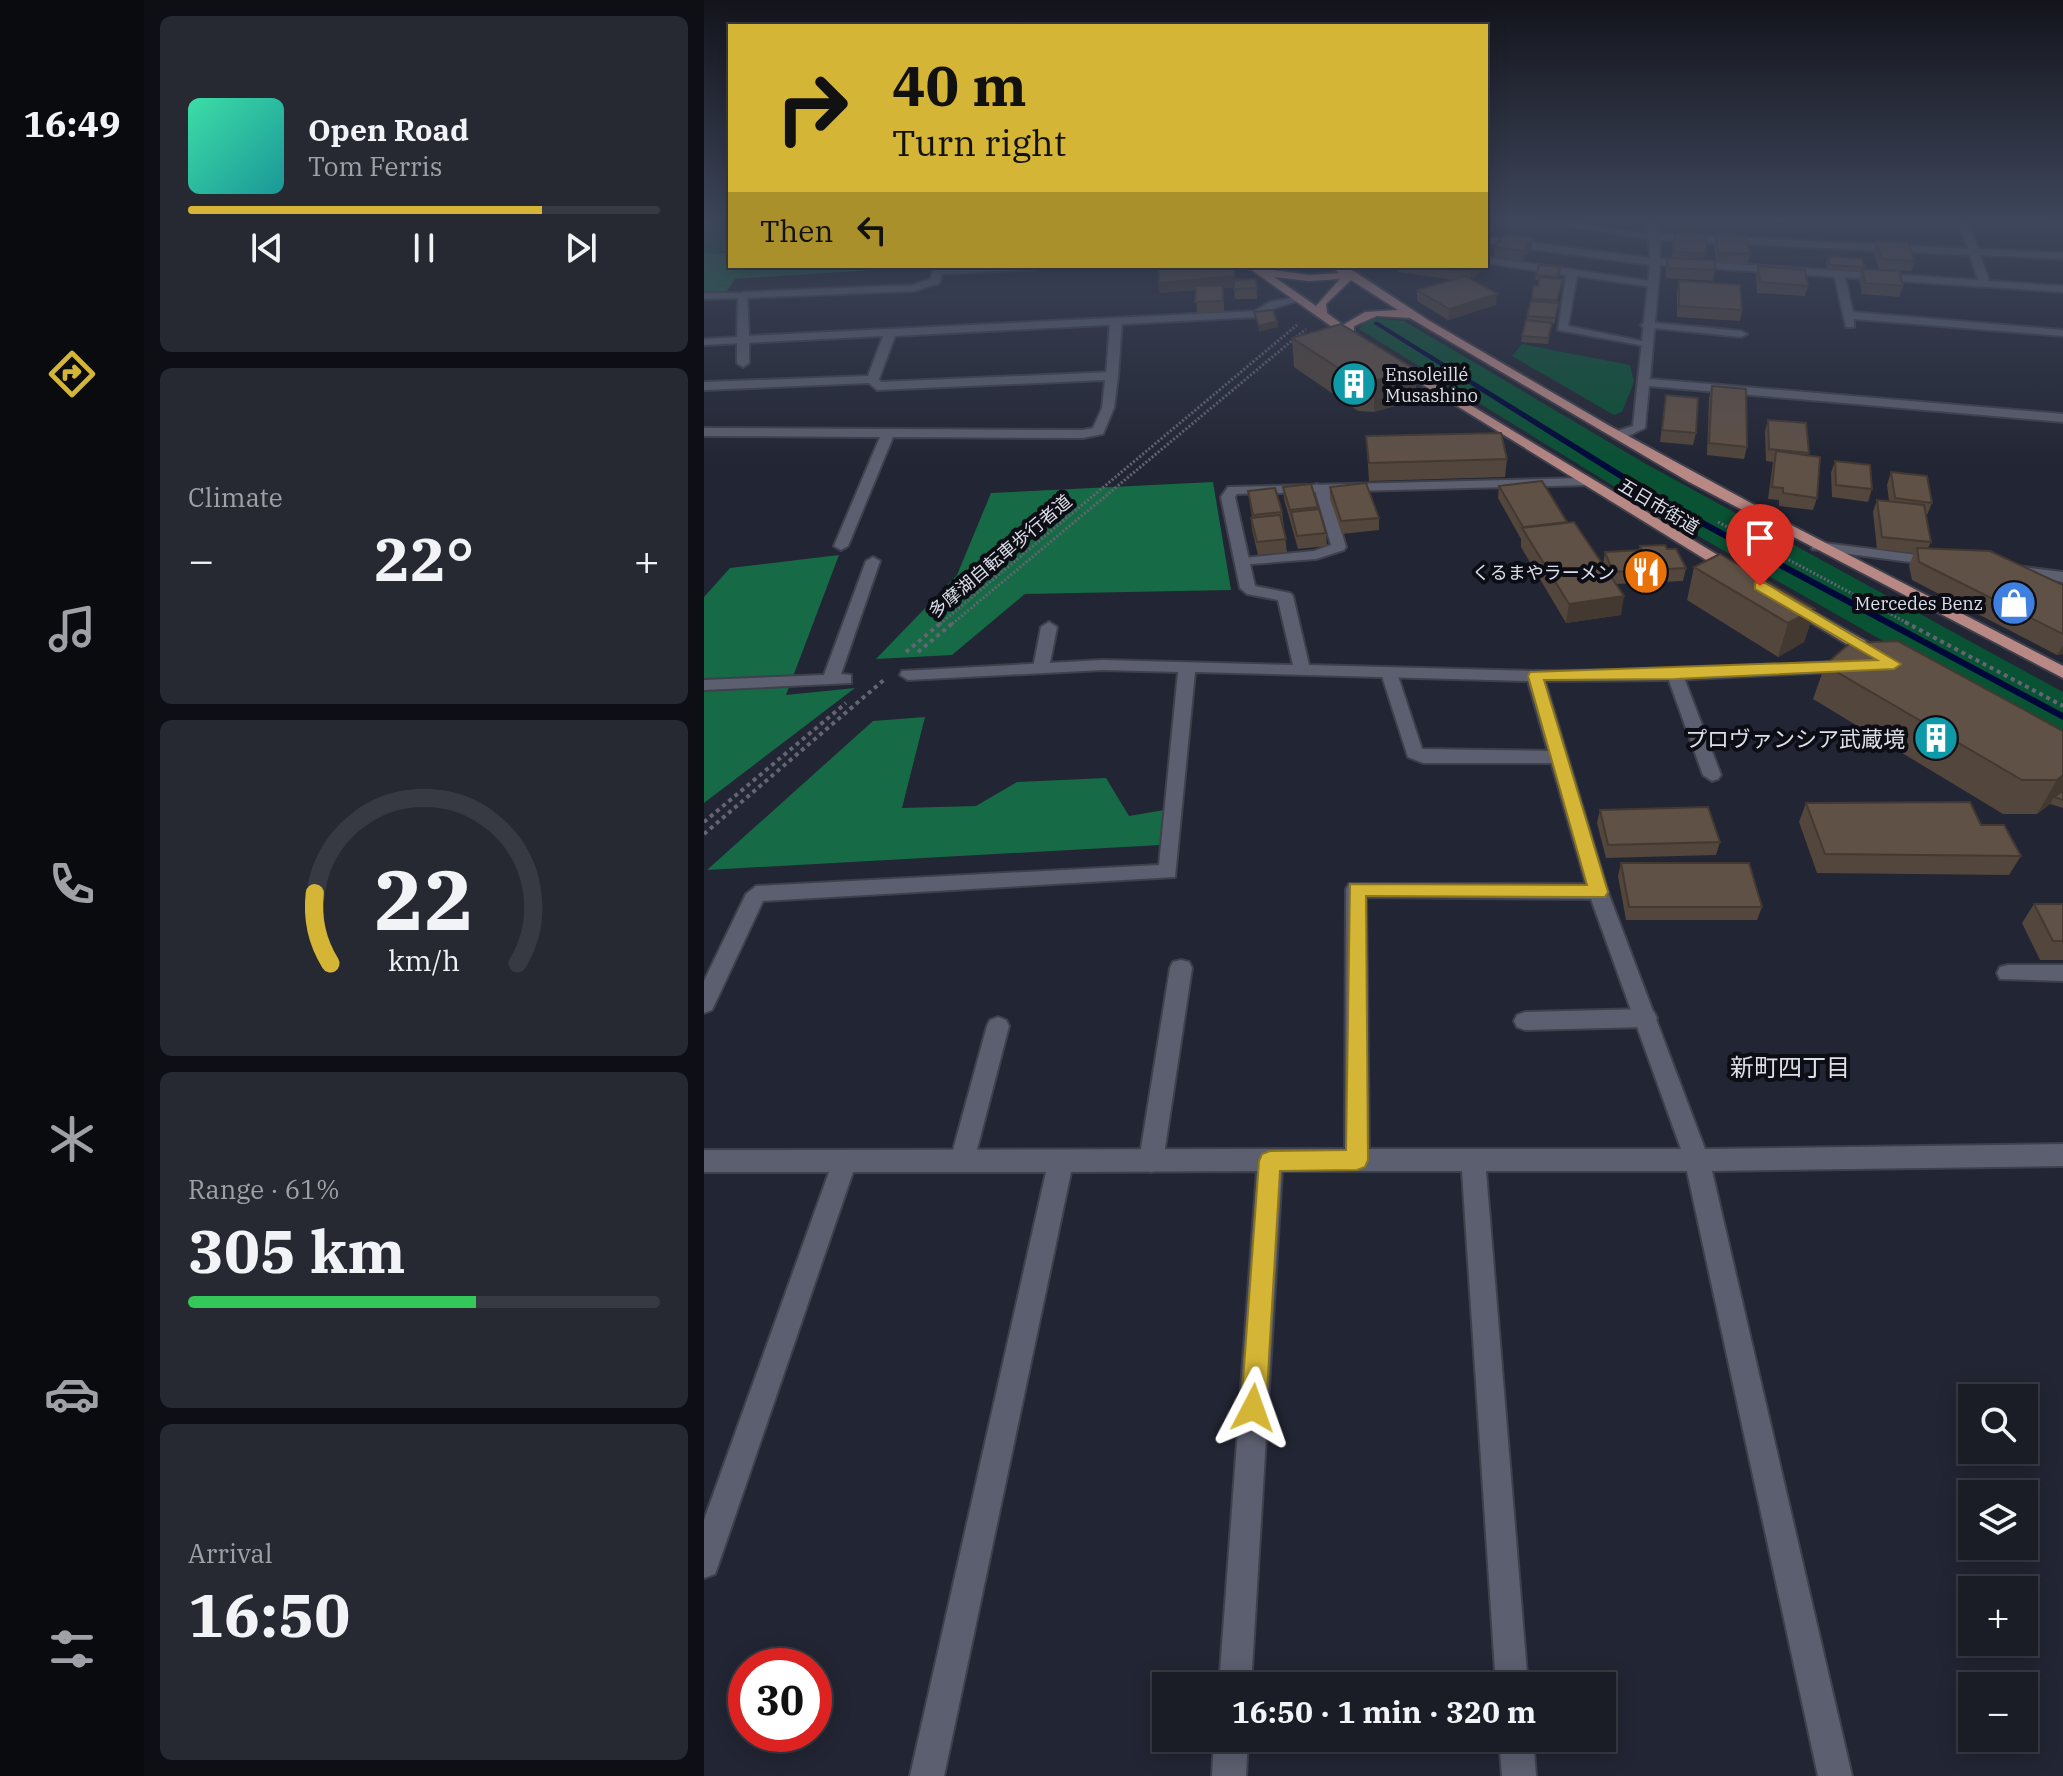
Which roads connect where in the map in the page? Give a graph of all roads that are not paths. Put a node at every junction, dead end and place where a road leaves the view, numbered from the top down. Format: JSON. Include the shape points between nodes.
{"nodes":[{"id":1,"x":743,"y":303,"type":"edge"},
{"id":2,"x":1302,"y":303,"type":"edge"},
{"id":3,"x":1321,"y":303,"type":"edge"},
{"id":4,"x":1395,"y":303,"type":"edge"},
{"id":5,"x":1567,"y":303,"type":"edge"},
{"id":6,"x":1650,"y":303,"type":"edge"},
{"id":7,"x":1845,"y":303,"type":"edge"},
{"id":8,"x":1309,"y":308,"type":"junction"},
{"id":9,"x":1410,"y":315,"type":"junction"},
{"id":10,"x":1848,"y":315,"type":"junction"},
{"id":11,"x":1116,"y":321,"type":"junction"},
{"id":12,"x":1647,"y":325,"type":"junction"},
{"id":13,"x":1851,"y":328,"type":"dead end"},
{"id":14,"x":2063,"y":333,"type":"edge"},
{"id":15,"x":890,"y":334,"type":"junction"},
{"id":16,"x":1348,"y":334,"type":"junction"},
{"id":17,"x":1741,"y":334,"type":"dead end"},
{"id":18,"x":743,"y":340,"type":"junction"},
{"id":19,"x":704,"y":342,"type":"edge"},
{"id":20,"x":1645,"y":343,"type":"junction"},
{"id":21,"x":743,"y":363,"type":"dead end"},
{"id":22,"x":1112,"y":376,"type":"junction"},
{"id":23,"x":873,"y":379,"type":"junction"},
{"id":24,"x":1641,"y":382,"type":"junction"},
{"id":25,"x":704,"y":386,"type":"edge"},
{"id":26,"x":2063,"y":418,"type":"edge"},
{"id":27,"x":704,"y":432,"type":"edge"},
{"id":28,"x":887,"y":435,"type":"junction"},
{"id":29,"x":1619,"y":435,"type":"junction"},
{"id":30,"x":1584,"y":482,"type":"junction"},
{"id":31,"x":1321,"y":487,"type":"junction"},
{"id":32,"x":841,"y":546,"type":"dead end"},
{"id":33,"x":1817,"y":546,"type":"junction"},
{"id":34,"x":873,"y":561,"type":"dead end"},
{"id":35,"x":1243,"y":562,"type":"junction"},
{"id":36,"x":1955,"y":564,"type":"edge"},
{"id":37,"x":2002,"y":570,"type":"edge"},
{"id":38,"x":2063,"y":577,"type":"edge"},
{"id":39,"x":1746,"y":578,"type":"edge"},
{"id":40,"x":1773,"y":594,"type":"edge"},
{"id":41,"x":1049,"y":627,"type":"dead end"},
{"id":42,"x":1894,"y":664,"type":"joint"},
{"id":43,"x":1187,"y":667,"type":"junction"},
{"id":44,"x":1041,"y":668,"type":"junction"},
{"id":45,"x":1302,"y":669,"type":"junction"},
{"id":46,"x":1389,"y":673,"type":"junction"},
{"id":47,"x":2063,"y":673,"type":"edge"},
{"id":48,"x":908,"y":675,"type":"dead end"},
{"id":49,"x":1675,"y":675,"type":"junction"},
{"id":50,"x":1535,"y":676,"type":"junction"},
{"id":51,"x":704,"y":685,"type":"edge"},
{"id":52,"x":1559,"y":757,"type":"junction"},
{"id":53,"x":1712,"y":775,"type":"dead end"},
{"id":54,"x":1598,"y":892,"type":"junction"},
{"id":55,"x":1181,"y":968,"type":"dead end"},
{"id":56,"x":2008,"y":973,"type":"dead end"},
{"id":57,"x":2063,"y":973,"type":"edge"},
{"id":58,"x":704,"y":1004,"type":"edge"},
{"id":59,"x":1646,"y":1018,"type":"junction"},
{"id":60,"x":1525,"y":1021,"type":"dead end"},
{"id":61,"x":998,"y":1026,"type":"dead end"},
{"id":62,"x":2063,"y":1155,"type":"edge"},
{"id":63,"x":1357,"y":1160,"type":"junction"},
{"id":64,"x":1697,"y":1160,"type":"junction"},
{"id":65,"x":704,"y":1161,"type":"edge"},
{"id":66,"x":845,"y":1161,"type":"junction"},
{"id":67,"x":962,"y":1161,"type":"junction"},
{"id":68,"x":1061,"y":1161,"type":"junction"},
{"id":69,"x":1151,"y":1161,"type":"junction"},
{"id":70,"x":1270,"y":1161,"type":"junction"},
{"id":71,"x":1473,"y":1161,"type":"junction"},
{"id":72,"x":704,"y":1563,"type":"edge"},
{"id":73,"x":1236,"y":1672,"type":"edge"},
{"id":74,"x":1511,"y":1672,"type":"edge"},
{"id":75,"x":1230,"y":1752,"type":"edge"},
{"id":76,"x":1517,"y":1752,"type":"edge"},
{"id":77,"x":927,"y":1776,"type":"edge"},
{"id":78,"x":1229,"y":1776,"type":"edge"},
{"id":79,"x":1519,"y":1776,"type":"edge"},
{"id":80,"x":1835,"y":1776,"type":"edge"}],
"edges":[{"from":1,"to":18,"type":"street"},
{"from":2,"to":8,"type":"main road","name":"五日市街道"},
{"from":3,"to":8,"type":"main road"},
{"from":4,"to":9,"type":"main road","name":"五日市街道"},
{"from":5,"to":20,"type":"street","via":[[1562,328]]},
{"from":6,"to":12,"type":"street"},
{"from":7,"to":10,"type":"street"},
{"from":8,"to":11,"type":"street","via":[[1274,304],[1257,314]]},
{"from":8,"to":16,"type":"main road","name":"五日市街道"},
{"from":9,"to":16,"type":"main road","via":[[1360,316],[1349,325]]},
{"from":9,"to":29,"type":"main road","name":"五日市街道"},
{"from":10,"to":13,"type":"street"},
{"from":10,"to":14,"type":"street"},
{"from":11,"to":15,"type":"street"},
{"from":11,"to":22,"type":"street"},
{"from":12,"to":17,"type":"street"},
{"from":12,"to":20,"type":"street"},
{"from":15,"to":18,"type":"street"},
{"from":15,"to":23,"type":"street"},
{"from":16,"to":30,"type":"main road","name":"五日市街道"},
{"from":18,"to":19,"type":"street"},
{"from":18,"to":21,"type":"street"},
{"from":20,"to":24,"type":"street"},
{"from":22,"to":23,"type":"street","via":[[877,386]]},
{"from":22,"to":28,"type":"street","via":[[1108,408],[1098,431]]},
{"from":23,"to":25,"type":"street"},
{"from":24,"to":26,"type":"street"},
{"from":24,"to":29,"type":"street","via":[[1639,428]]},
{"from":27,"to":28,"type":"street"},
{"from":28,"to":32,"type":"street"},
{"from":29,"to":33,"type":"main road","name":"五日市街道"},
{"from":30,"to":31,"type":"street"},
{"from":30,"to":39,"type":"main road","name":"五日市街道"},
{"from":31,"to":35,"type":"street","via":[[1339,547],[1316,555]]},
{"from":31,"to":35,"type":"street","via":[[1229,493]]},
{"from":33,"to":36,"type":"street"},
{"from":33,"to":47,"type":"main road","name":"五日市街道"},
{"from":34,"to":51,"type":"street","via":[[838,679]]},
{"from":35,"to":45,"type":"street","via":[[1252,591],[1285,596]]},
{"from":37,"to":38,"type":"street"},
{"from":40,"to":42,"type":"main road"},
{"from":41,"to":44,"type":"street"},
{"from":42,"to":49,"type":"street"},
{"from":43,"to":44,"type":"street"},
{"from":43,"to":45,"type":"street"},
{"from":43,"to":58,"type":"street","via":[[1168,872],[756,894]]},
{"from":44,"to":48,"type":"street"},
{"from":45,"to":46,"type":"street"},
{"from":46,"to":50,"type":"street"},
{"from":46,"to":52,"type":"street","via":[[1414,753]]},
{"from":49,"to":50,"type":"street"},
{"from":49,"to":53,"type":"street"},
{"from":50,"to":52,"type":"street"},
{"from":52,"to":54,"type":"street"},
{"from":54,"to":59,"type":"street"},
{"from":54,"to":63,"type":"street","via":[[1356,889]]},
{"from":55,"to":69,"type":"street"},
{"from":56,"to":57,"type":"street"},
{"from":59,"to":60,"type":"street"},
{"from":59,"to":64,"type":"street"},
{"from":61,"to":67,"type":"street"},
{"from":62,"to":64,"type":"street"},
{"from":63,"to":70,"type":"street"},
{"from":63,"to":71,"type":"street"},
{"from":64,"to":71,"type":"street"},
{"from":64,"to":80,"type":"street"},
{"from":65,"to":66,"type":"street"},
{"from":66,"to":67,"type":"street"},
{"from":66,"to":72,"type":"street"},
{"from":67,"to":68,"type":"street"},
{"from":68,"to":69,"type":"street"},
{"from":68,"to":77,"type":"street"},
{"from":69,"to":70,"type":"street"},
{"from":70,"to":73,"type":"street"},
{"from":71,"to":74,"type":"street"},
{"from":75,"to":78,"type":"street"},
{"from":76,"to":79,"type":"street"}]}
